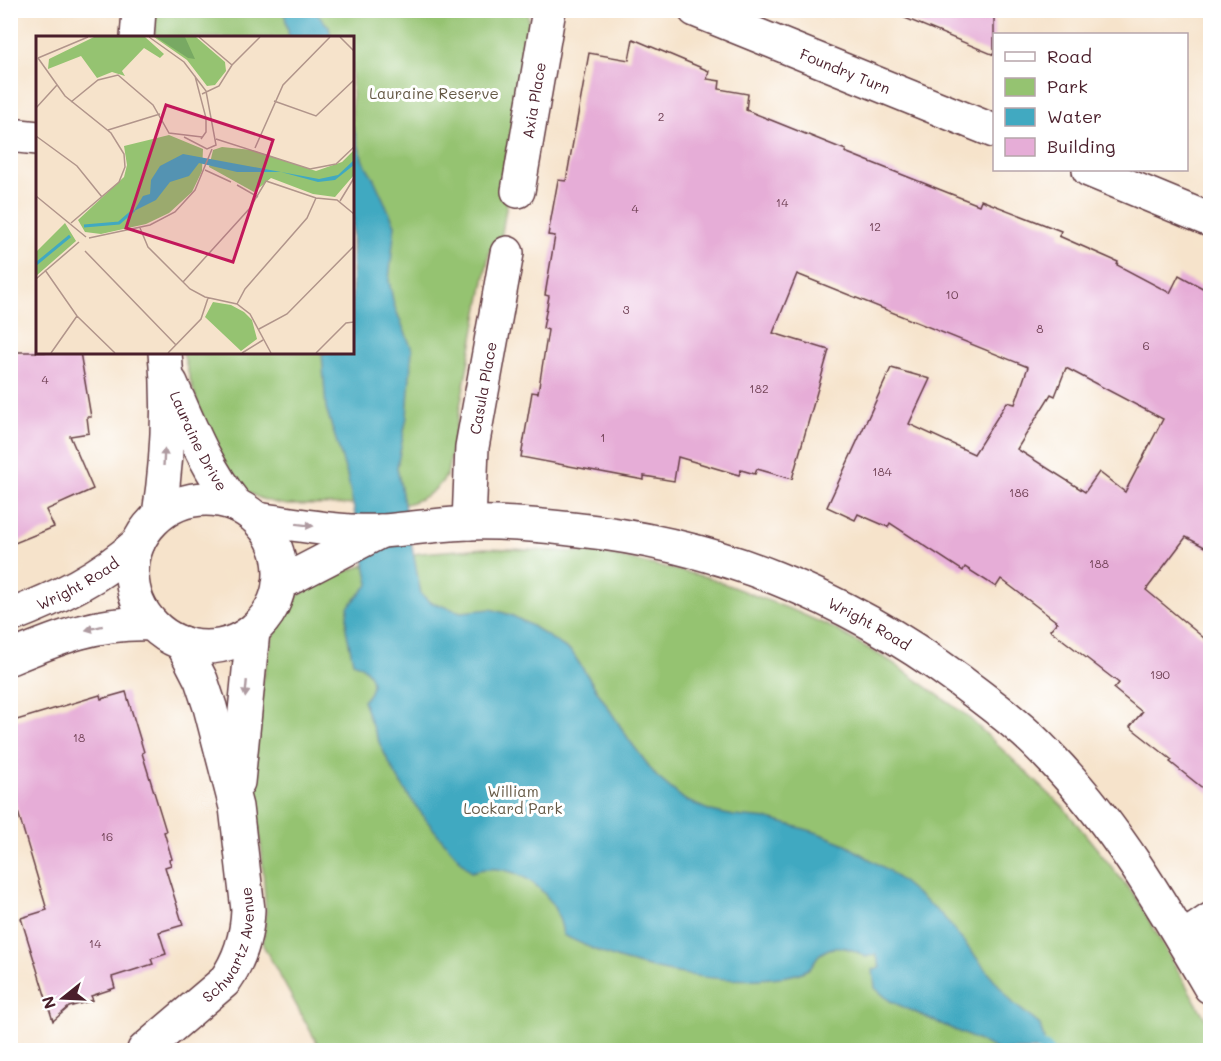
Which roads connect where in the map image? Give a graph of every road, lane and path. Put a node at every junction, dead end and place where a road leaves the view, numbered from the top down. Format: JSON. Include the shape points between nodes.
{"nodes":[{"id":1,"x":139,"y":10,"type":"edge"},
{"id":2,"x":549,"y":10,"type":"edge"},
{"id":3,"x":695,"y":10,"type":"edge"},
{"id":4,"x":137,"y":36,"type":"edge"},
{"id":5,"x":993,"y":131,"type":"edge"},
{"id":6,"x":10,"y":135,"type":"edge"},
{"id":7,"x":36,"y":138,"type":"edge"},
{"id":8,"x":1091,"y":171,"type":"edge"},
{"id":9,"x":518,"y":191,"type":"dead end"},
{"id":10,"x":1210,"y":220,"type":"edge"},
{"id":11,"x":507,"y":253,"type":"dead end"},
{"id":12,"x":166,"y":363,"type":"edge"},
{"id":13,"x":247,"y":512,"type":"junction"},
{"id":14,"x":159,"y":515,"type":"junction"},
{"id":15,"x":469,"y":523,"type":"junction"},
{"id":16,"x":362,"y":535,"type":"junction"},
{"id":17,"x":138,"y":543,"type":"junction"},
{"id":18,"x":279,"y":584,"type":"junction"},
{"id":19,"x":10,"y":615,"type":"edge"},
{"id":20,"x":152,"y":624,"type":"junction"},
{"id":21,"x":253,"y":631,"type":"junction"},
{"id":22,"x":182,"y":643,"type":"junction"},
{"id":23,"x":10,"y":658,"type":"edge"},
{"id":24,"x":236,"y":807,"type":"junction"},
{"id":25,"x":1210,"y":920,"type":"edge"},
{"id":26,"x":1182,"y":939,"type":"junction"},
{"id":27,"x":1210,"y":987,"type":"edge"},
{"id":28,"x":144,"y":1050,"type":"edge"}],
"edges":[{"from":1,"to":4,"type":"street"},
{"from":2,"to":9,"type":"street","name":"Axia Place"},
{"from":3,"to":5,"type":"street","name":"Foundry Turn"},
{"from":6,"to":7,"type":"street"},
{"from":8,"to":10,"type":"street"},
{"from":11,"to":15,"type":"street","name":"Casula Place","via":[[472,447]]},
{"from":12,"to":13,"type":"street","name":"Lauraine Drive","via":[[219,485]]},
{"from":14,"to":12,"type":"street","name":"Lauraine Drive","one_way":true},
{"from":13,"to":14,"type":"street","via":[[216,499],[196,499],[176,504]]},
{"from":13,"to":16,"type":"street","name":"Wright Road","one_way":true},
{"from":13,"to":18,"type":"street","via":[[268,533],[276,549]]},
{"from":14,"to":17,"type":"street"},
{"from":15,"to":16,"type":"street","name":"Wright Road"},
{"from":15,"to":26,"type":"street","name":"Wright Road","via":[[573,529],[684,548],[780,579],[876,625],[1005,714],[1048,754],[1132,858]]},
{"from":16,"to":18,"type":"street","name":"Wright Road"},
{"from":17,"to":19,"type":"street","name":"Wright Road","via":[[88,581]]},
{"from":17,"to":20,"type":"street","via":[[132,577],[135,594]]},
{"from":18,"to":21,"type":"street","via":[[275,601]]},
{"from":20,"to":22,"type":"street"},
{"from":20,"to":23,"type":"street","one_way":true,"via":[[90,628]]},
{"from":21,"to":22,"type":"street","via":[[219,646]]},
{"from":21,"to":24,"type":"street","name":"Schwartz Avenue","one_way":true},
{"from":22,"to":24,"type":"street","name":"Schwartz Avenue","via":[[210,707]]},
{"from":24,"to":28,"type":"street","name":"Schwartz Avenue","via":[[248,910],[241,950],[224,982]]},
{"from":25,"to":26,"type":"street"},
{"from":26,"to":27,"type":"street","name":"Wright Road"}]}
